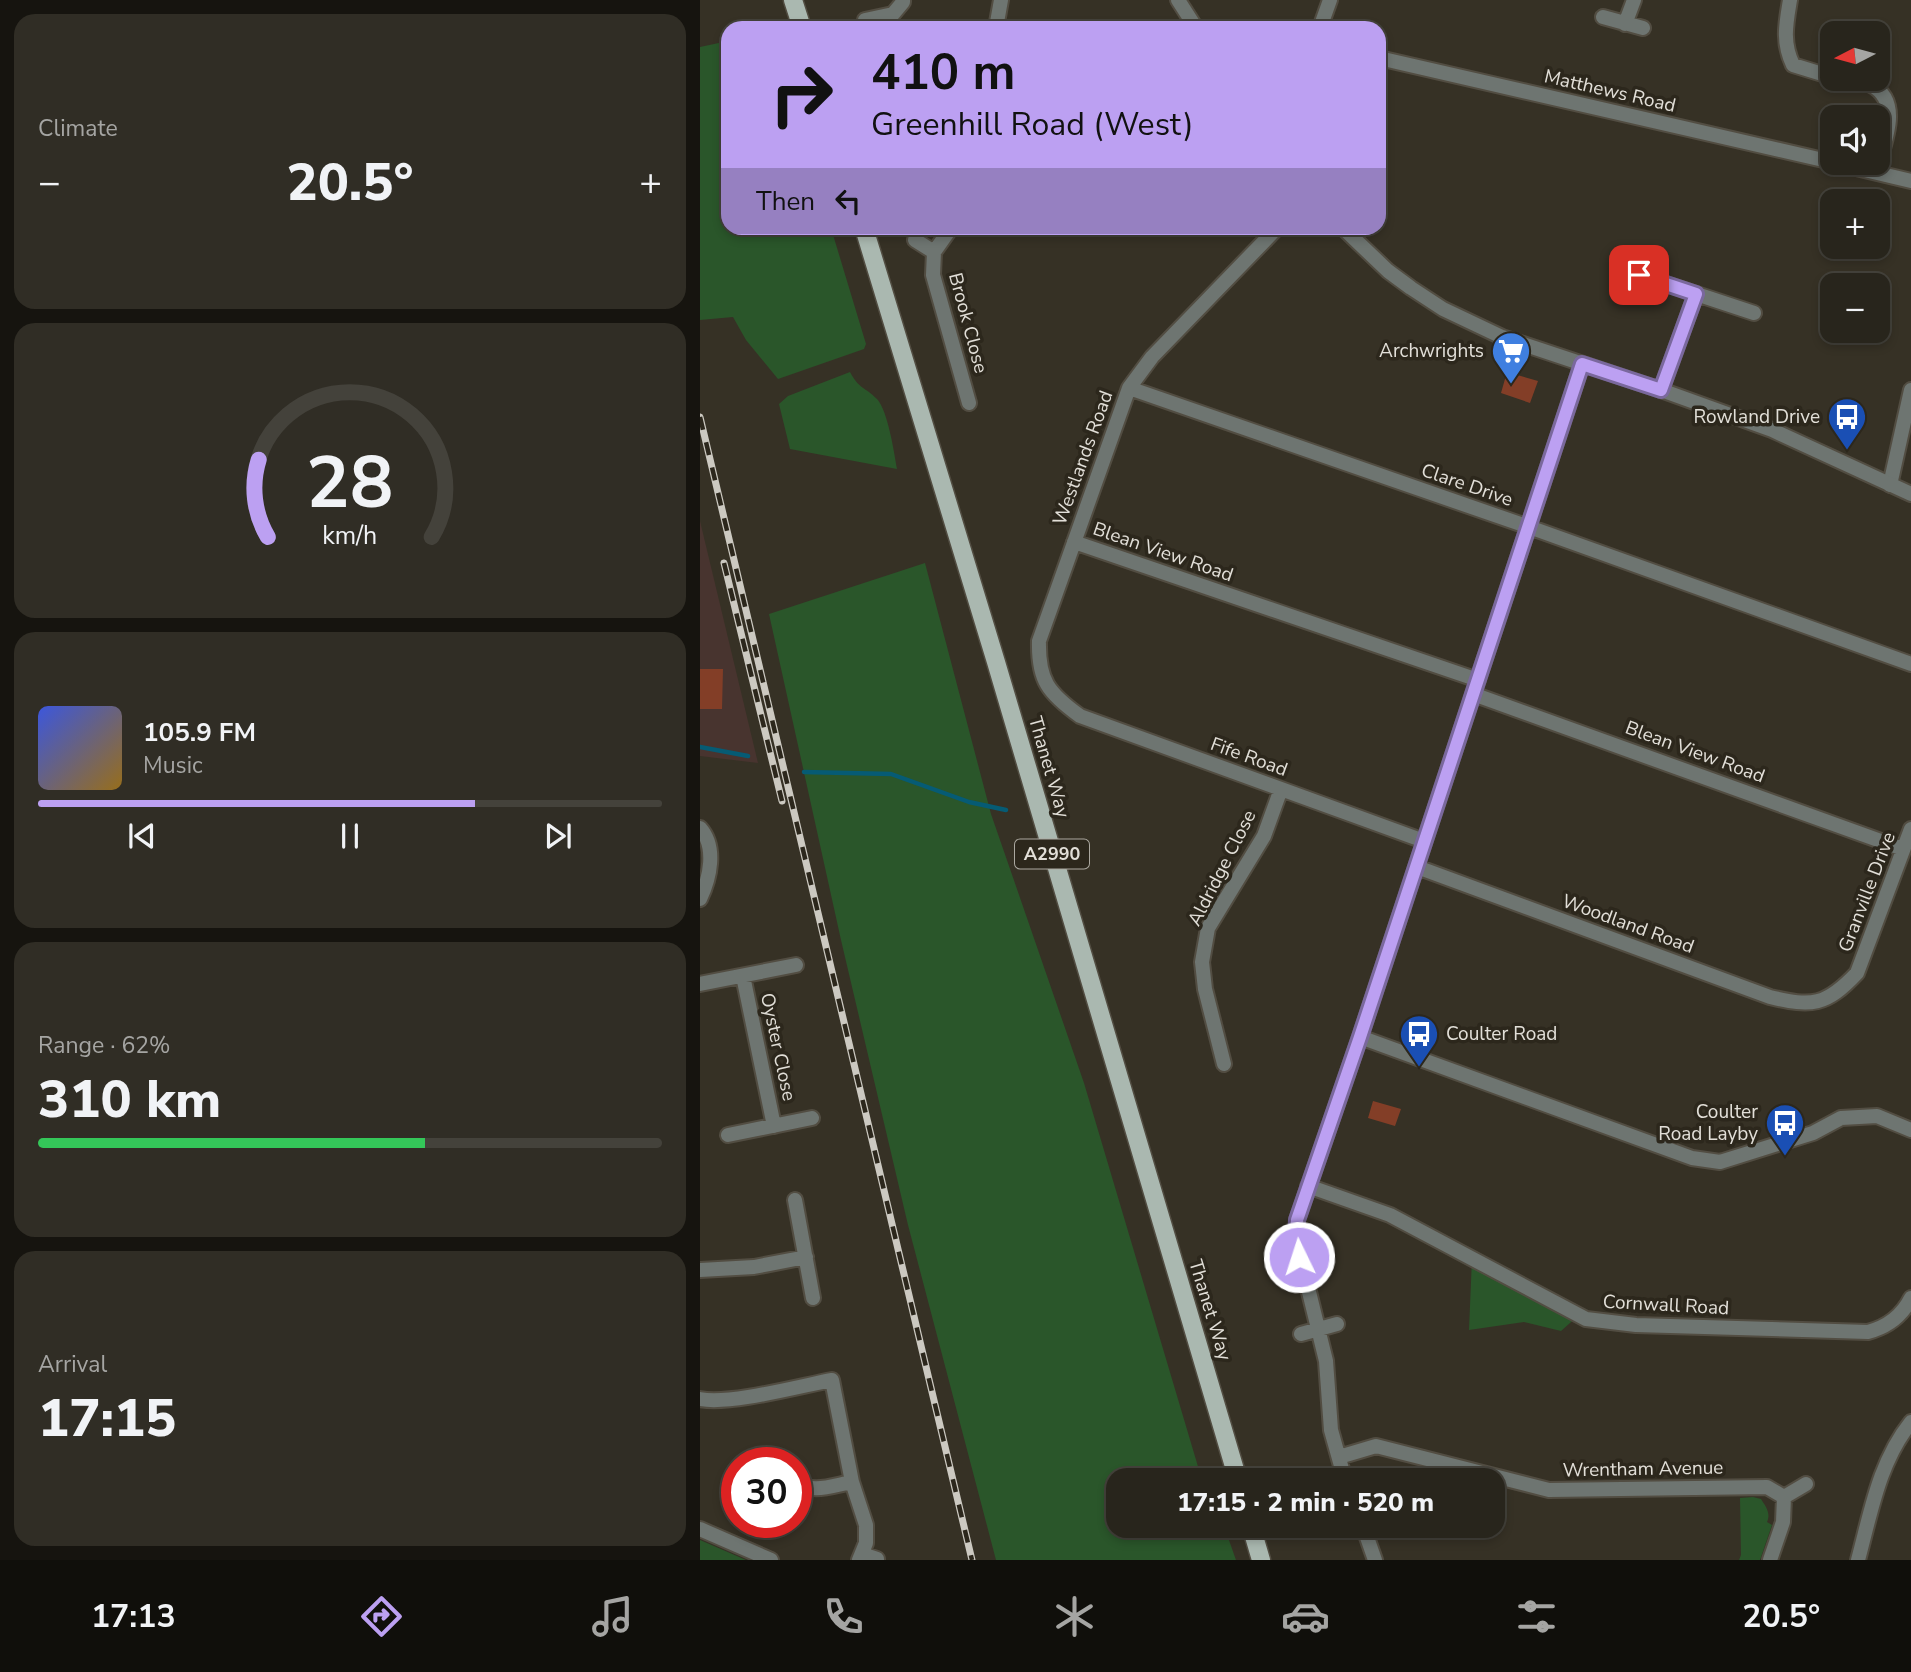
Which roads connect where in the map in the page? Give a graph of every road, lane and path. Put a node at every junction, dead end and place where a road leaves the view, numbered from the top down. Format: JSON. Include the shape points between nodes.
{"nodes":[{"id":1,"x":793,"y":0,"type":"edge"},
{"id":2,"x":903,"y":0,"type":"edge"},
{"id":3,"x":1001,"y":0,"type":"edge"},
{"id":4,"x":1178,"y":0,"type":"edge"},
{"id":5,"x":1330,"y":0,"type":"edge"},
{"id":6,"x":1634,"y":0,"type":"edge"},
{"id":7,"x":1790,"y":0,"type":"edge"},
{"id":8,"x":1603,"y":17,"type":"dead end"},
{"id":9,"x":865,"y":20,"type":"dead end"},
{"id":10,"x":800,"y":21,"type":"edge"},
{"id":11,"x":997,"y":21,"type":"edge"},
{"id":12,"x":1192,"y":21,"type":"edge"},
{"id":13,"x":1322,"y":21,"type":"edge"},
{"id":14,"x":1625,"y":24,"type":"junction"},
{"id":15,"x":1643,"y":28,"type":"dead end"},
{"id":16,"x":1386,"y":60,"type":"edge"},
{"id":17,"x":1820,"y":73,"type":"edge"},
{"id":18,"x":1878,"y":91,"type":"edge"},
{"id":19,"x":1888,"y":105,"type":"edge"},
{"id":20,"x":1820,"y":159,"type":"edge"},
{"id":21,"x":1888,"y":175,"type":"edge"},
{"id":22,"x":1911,"y":181,"type":"edge"},
{"id":23,"x":866,"y":235,"type":"edge"},
{"id":24,"x":946,"y":235,"type":"edge"},
{"id":25,"x":1270,"y":235,"type":"edge"},
{"id":26,"x":1350,"y":235,"type":"edge"},
{"id":27,"x":915,"y":240,"type":"dead end"},
{"id":28,"x":934,"y":252,"type":"junction"},
{"id":29,"x":1640,"y":274,"type":"dead end"},
{"id":30,"x":1696,"y":294,"type":"junction"},
{"id":31,"x":1754,"y":312,"type":"dead end"},
{"id":32,"x":1582,"y":364,"type":"junction"},
{"id":33,"x":1129,"y":388,"type":"junction"},
{"id":34,"x":1661,"y":390,"type":"junction"},
{"id":35,"x":1911,"y":390,"type":"edge"},
{"id":36,"x":954,"y":408,"type":"dead end"},
{"id":37,"x":1891,"y":485,"type":"junction"},
{"id":38,"x":1911,"y":494,"type":"edge"},
{"id":39,"x":1529,"y":527,"type":"junction"},
{"id":40,"x":1074,"y":542,"type":"junction"},
{"id":41,"x":1911,"y":664,"type":"edge"},
{"id":42,"x":1476,"y":687,"type":"junction"},
{"id":43,"x":1063,"y":704,"type":"joint"},
{"id":44,"x":1280,"y":789,"type":"junction"},
{"id":45,"x":700,"y":828,"type":"edge"},
{"id":46,"x":1911,"y":829,"type":"edge"},
{"id":47,"x":1424,"y":841,"type":"junction"},
{"id":48,"x":1903,"y":849,"type":"junction"},
{"id":49,"x":1417,"y":867,"type":"junction"},
{"id":50,"x":700,"y":899,"type":"edge"},
{"id":51,"x":796,"y":965,"type":"dead end"},
{"id":52,"x":743,"y":976,"type":"junction"},
{"id":53,"x":700,"y":984,"type":"edge"},
{"id":54,"x":1829,"y":998,"type":"joint"},
{"id":55,"x":1360,"y":1037,"type":"junction"},
{"id":56,"x":1223,"y":1064,"type":"dead end"},
{"id":57,"x":813,"y":1118,"type":"dead end"},
{"id":58,"x":774,"y":1126,"type":"junction"},
{"id":59,"x":1911,"y":1130,"type":"edge"},
{"id":60,"x":728,"y":1135,"type":"dead end"},
{"id":61,"x":1308,"y":1186,"type":"junction"},
{"id":62,"x":795,"y":1200,"type":"dead end"},
{"id":63,"x":806,"y":1256,"type":"junction"},
{"id":64,"x":700,"y":1270,"type":"edge"},
{"id":65,"x":813,"y":1298,"type":"dead end"},
{"id":66,"x":1911,"y":1298,"type":"edge"},
{"id":67,"x":1337,"y":1324,"type":"dead end"},
{"id":68,"x":1319,"y":1329,"type":"junction"},
{"id":69,"x":1301,"y":1334,"type":"dead end"},
{"id":70,"x":700,"y":1399,"type":"edge"},
{"id":71,"x":1911,"y":1422,"type":"edge"},
{"id":72,"x":1339,"y":1457,"type":"junction"},
{"id":73,"x":1234,"y":1468,"type":"edge"},
{"id":74,"x":1342,"y":1468,"type":"edge"},
{"id":75,"x":852,"y":1482,"type":"junction"},
{"id":76,"x":1806,"y":1484,"type":"dead end"},
{"id":77,"x":812,"y":1488,"type":"edge"},
{"id":78,"x":1784,"y":1497,"type":"junction"},
{"id":79,"x":700,"y":1529,"type":"edge"},
{"id":80,"x":1255,"y":1538,"type":"edge"},
{"id":81,"x":1367,"y":1538,"type":"edge"},
{"id":82,"x":860,"y":1557,"type":"edge"},
{"id":83,"x":877,"y":1559,"type":"edge"},
{"id":84,"x":771,"y":1560,"type":"edge"},
{"id":85,"x":1261,"y":1560,"type":"edge"},
{"id":86,"x":1375,"y":1560,"type":"edge"},
{"id":87,"x":1770,"y":1560,"type":"edge"},
{"id":88,"x":1858,"y":1560,"type":"edge"}],
"edges":[{"from":1,"to":10,"type":"main road"},
{"from":2,"to":9,"type":"street","via":[[893,14]]},
{"from":3,"to":11,"type":"street"},
{"from":4,"to":12,"type":"street"},
{"from":5,"to":13,"type":"street"},
{"from":6,"to":14,"type":"street"},
{"from":7,"to":17,"type":"street","via":[[1786,51],[1793,65]]},
{"from":8,"to":14,"type":"street"},
{"from":14,"to":15,"type":"street"},
{"from":16,"to":20,"type":"street","name":"Matthews Road"},
{"from":18,"to":19,"type":"street"},
{"from":21,"to":22,"type":"street","name":"Matthews Road"},
{"from":23,"to":73,"type":"main road","name":"Thanet Way","number":"A2990"},
{"from":24,"to":28,"type":"street","name":"Brook Close"},
{"from":25,"to":33,"type":"street","name":"Westlands Road","via":[[1152,357]]},
{"from":26,"to":32,"type":"street","via":[[1388,271],[1443,309],[1502,337]]},
{"from":27,"to":28,"type":"street","name":"Brook Close"},
{"from":28,"to":36,"type":"street","name":"Brook Close","via":[[933,275],[974,402]]},
{"from":29,"to":30,"type":"street"},
{"from":30,"to":31,"type":"street"},
{"from":30,"to":34,"type":"street"},
{"from":32,"to":34,"type":"street"},
{"from":32,"to":39,"type":"street"},
{"from":33,"to":39,"type":"street","name":"Clare Drive"},
{"from":33,"to":40,"type":"street","name":"Westlands Road"},
{"from":34,"to":37,"type":"street","via":[[1772,430]]},
{"from":35,"to":37,"type":"street"},
{"from":37,"to":38,"type":"street"},
{"from":39,"to":41,"type":"street","name":"Clare Drive"},
{"from":39,"to":42,"type":"street"},
{"from":40,"to":42,"type":"street","name":"Blean View Road"},
{"from":40,"to":43,"type":"street","name":"Westlands Road","via":[[1039,641],[1038,660],[1046,685]]},
{"from":42,"to":47,"type":"street"},
{"from":42,"to":48,"type":"street","name":"Blean View Road"},
{"from":43,"to":44,"type":"street","name":"Fife Road","via":[[1080,716]]},
{"from":44,"to":47,"type":"street","name":"Fife Road"},
{"from":44,"to":56,"type":"street","name":"Aldridge Close","via":[[1264,836],[1208,928],[1202,962],[1205,989],[1228,1047]]},
{"from":45,"to":50,"type":"street","via":[[709,842],[710,868]]},
{"from":46,"to":48,"type":"street","name":"Granville Drive"},
{"from":47,"to":49,"type":"street"},
{"from":48,"to":54,"type":"street","name":"Granville Drive","via":[[1857,973]]},
{"from":49,"to":54,"type":"street","name":"Woodland Road","via":[[1770,997],[1798,1004]]},
{"from":49,"to":55,"type":"street"},
{"from":51,"to":52,"type":"street"},
{"from":52,"to":53,"type":"street"},
{"from":52,"to":58,"type":"street","name":"Oyster Close"},
{"from":55,"to":59,"type":"street","via":[[1699,1160],[1720,1162],[1766,1149],[1841,1118],[1877,1116]]},
{"from":55,"to":61,"type":"street"},
{"from":57,"to":58,"type":"street","name":"Oyster Close"},
{"from":58,"to":60,"type":"street","name":"Oyster Close"},
{"from":61,"to":66,"type":"street","name":"Cornwall Road","via":[[1390,1215],[1586,1319],[1636,1325],[1868,1332],[1882,1329],[1899,1316]]},
{"from":61,"to":68,"type":"street","via":[[1296,1239]]},
{"from":62,"to":63,"type":"street"},
{"from":63,"to":64,"type":"street","via":[[754,1267]]},
{"from":63,"to":65,"type":"street"},
{"from":67,"to":68,"type":"street"},
{"from":68,"to":69,"type":"street"},
{"from":68,"to":72,"type":"street","via":[[1331,1430]]},
{"from":70,"to":75,"type":"street","via":[[832,1380]]},
{"from":71,"to":88,"type":"street","via":[[1888,1458]]},
{"from":72,"to":74,"type":"street"},
{"from":72,"to":78,"type":"street","name":"Wrentham Avenue","via":[[1376,1446],[1549,1490],[1767,1487]]},
{"from":75,"to":77,"type":"street"},
{"from":75,"to":82,"type":"street","via":[[866,1525]]},
{"from":76,"to":78,"type":"street"},
{"from":78,"to":87,"type":"street","via":[[1783,1522]]},
{"from":79,"to":84,"type":"street"},
{"from":80,"to":85,"type":"main road"},
{"from":81,"to":86,"type":"street"},
{"from":82,"to":83,"type":"street"}]}
